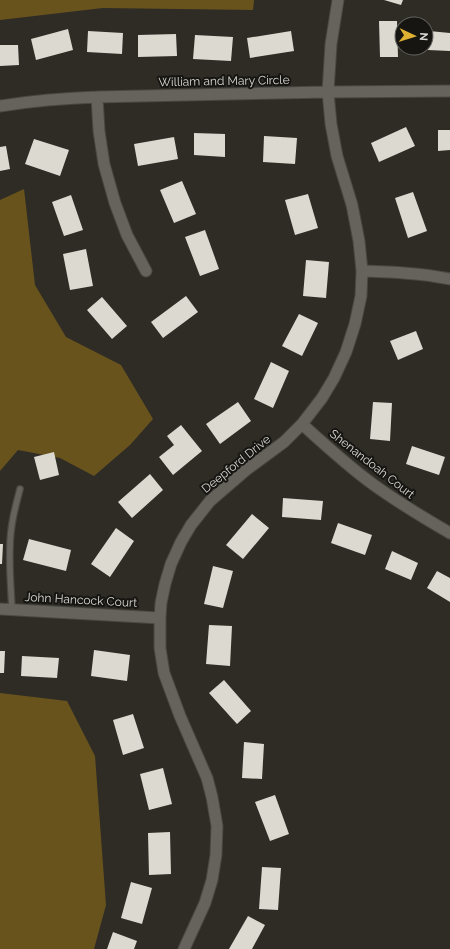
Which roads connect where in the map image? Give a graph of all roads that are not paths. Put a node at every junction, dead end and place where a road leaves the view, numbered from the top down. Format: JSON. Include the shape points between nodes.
{"nodes":[{"id":1,"x":338,"y":0,"type":"edge"},
{"id":2,"x":450,"y":91,"type":"edge"},
{"id":3,"x":328,"y":92,"type":"junction"},
{"id":4,"x":97,"y":97,"type":"junction"},
{"id":5,"x":0,"y":106,"type":"edge"},
{"id":6,"x":146,"y":271,"type":"dead end"},
{"id":7,"x":362,"y":271,"type":"junction"},
{"id":8,"x":450,"y":279,"type":"edge"},
{"id":9,"x":302,"y":424,"type":"junction"},
{"id":10,"x":20,"y":489,"type":"dead end"},
{"id":11,"x":450,"y":532,"type":"edge"},
{"id":12,"x":0,"y":609,"type":"edge"},
{"id":13,"x":12,"y":609,"type":"junction"},
{"id":14,"x":160,"y":618,"type":"junction"},
{"id":15,"x":184,"y":949,"type":"edge"}],
"edges":[{"from":1,"to":3,"type":"street","name":"Deepford Drive","via":[[331,44]]},
{"from":2,"to":3,"type":"street","name":"William and Mary Circle"},
{"from":3,"to":4,"type":"street","name":"William and Mary Circle"},
{"from":3,"to":7,"type":"street","name":"Deepford Drive","via":[[337,156],[352,205]]},
{"from":4,"to":5,"type":"street","name":"William and Mary Circle","via":[[43,100]]},
{"from":4,"to":6,"type":"street","via":[[104,164],[127,235]]},
{"from":7,"to":8,"type":"street","via":[[400,272]]},
{"from":7,"to":9,"type":"street","name":"Deepford Drive","via":[[361,296],[346,352],[322,398]]},
{"from":9,"to":11,"type":"street","name":"Shenandoah Court","via":[[336,456],[374,485],[412,511]]},
{"from":9,"to":14,"type":"street","name":"Deepford Drive","via":[[284,442],[210,501],[191,524],[171,564],[161,603]]},
{"from":10,"to":13,"type":"lane","via":[[13,517],[10,546]]},
{"from":12,"to":13,"type":"street","name":"John Hancock Court"},
{"from":13,"to":14,"type":"street","name":"John Hancock Court"},
{"from":14,"to":15,"type":"street","name":"Deepford Drive","via":[[160,648],[164,673],[207,778],[217,826],[212,880],[205,903]]}]}
